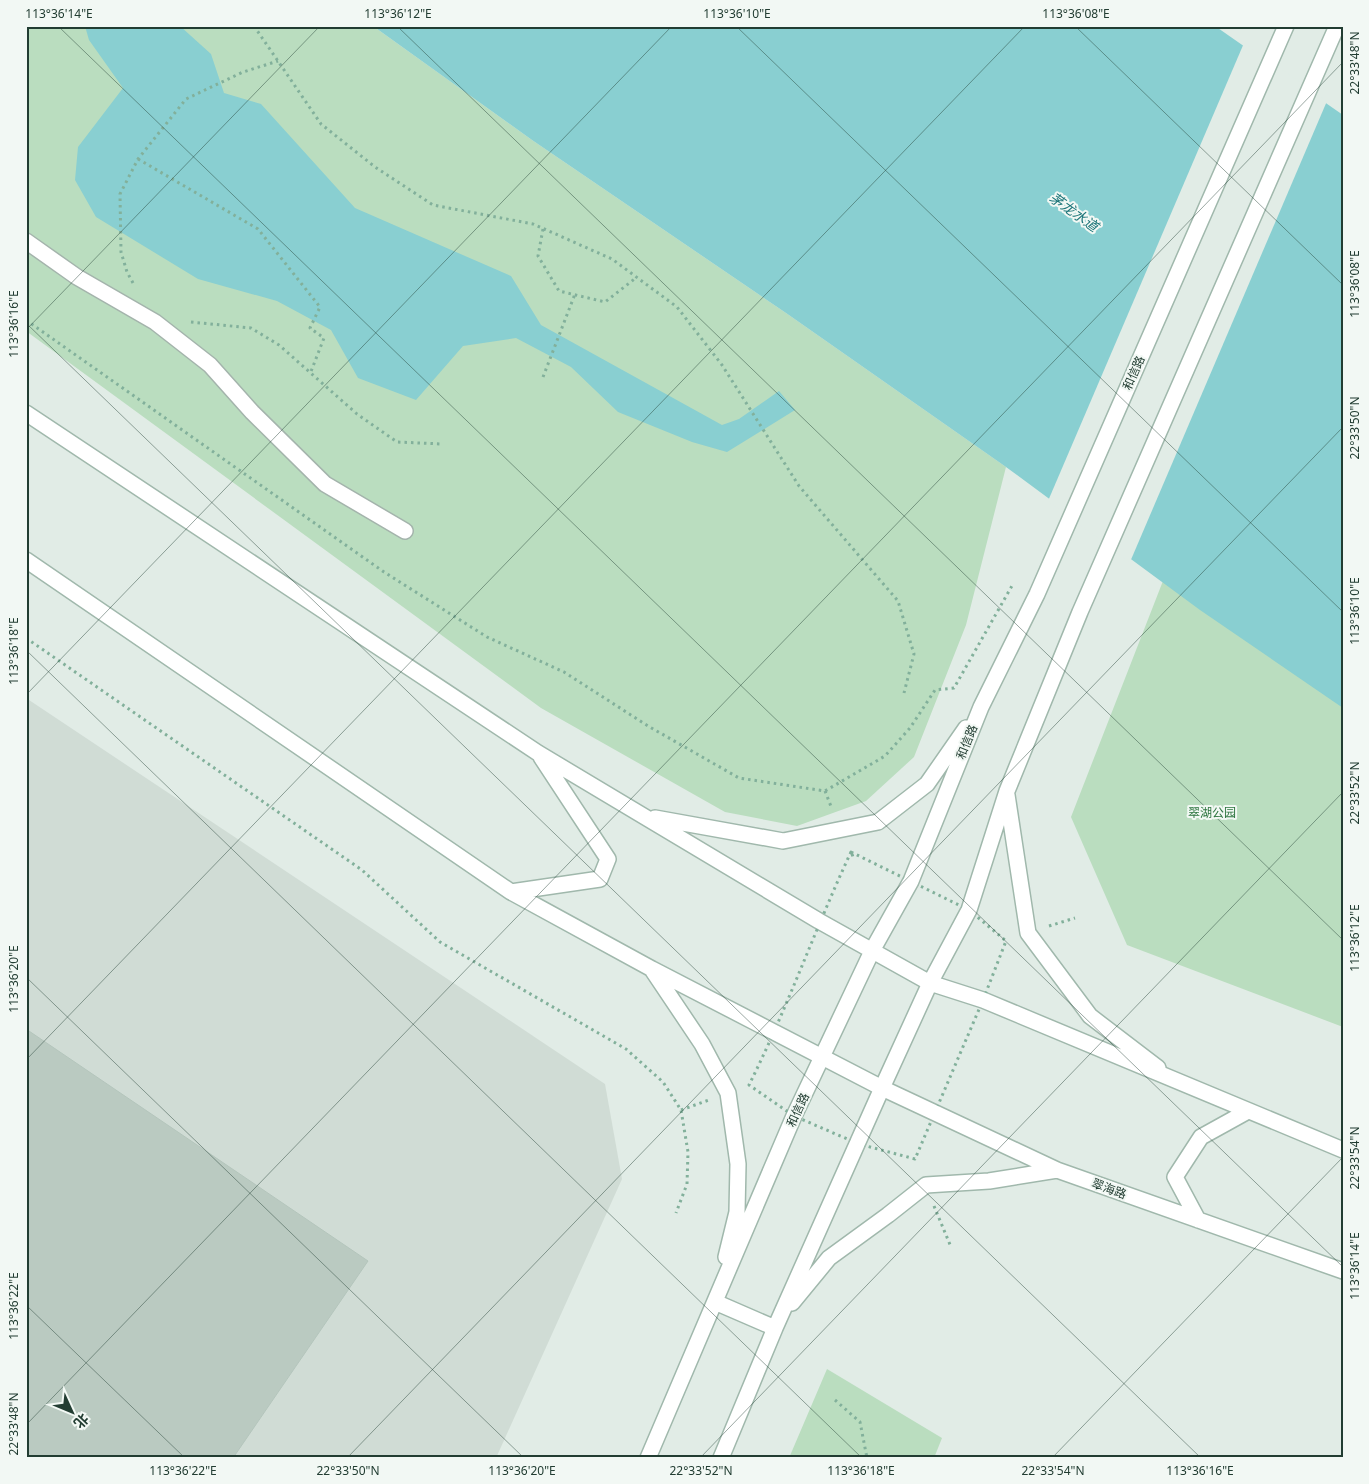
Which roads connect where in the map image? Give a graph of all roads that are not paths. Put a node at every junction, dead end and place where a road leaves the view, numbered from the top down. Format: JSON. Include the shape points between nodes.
{"nodes":[{"id":1,"x":1286,"y":26,"type":"edge"},
{"id":2,"x":1337,"y":26,"type":"edge"},
{"id":3,"x":26,"y":241,"type":"edge"},
{"id":4,"x":26,"y":413,"type":"edge"},
{"id":5,"x":405,"y":531,"type":"dead end"},
{"id":6,"x":26,"y":560,"type":"edge"},
{"id":7,"x":981,"y":706,"type":"junction"},
{"id":8,"x":538,"y":753,"type":"junction"},
{"id":9,"x":1007,"y":791,"type":"junction"},
{"id":10,"x":644,"y":816,"type":"junction"},
{"id":11,"x":511,"y":892,"type":"junction"},
{"id":12,"x":873,"y":950,"type":"junction"},
{"id":13,"x":652,"y":969,"type":"junction"},
{"id":14,"x":930,"y":983,"type":"junction"},
{"id":15,"x":822,"y":1057,"type":"junction"},
{"id":16,"x":1177,"y":1082,"type":"junction"},
{"id":17,"x":882,"y":1088,"type":"junction"},
{"id":18,"x":1248,"y":1112,"type":"junction"},
{"id":19,"x":1343,"y":1150,"type":"edge"},
{"id":20,"x":1057,"y":1170,"type":"junction"},
{"id":21,"x":1198,"y":1220,"type":"junction"},
{"id":22,"x":1343,"y":1271,"type":"edge"},
{"id":23,"x":716,"y":1300,"type":"junction"},
{"id":24,"x":777,"y":1323,"type":"junction"},
{"id":25,"x":648,"y":1458,"type":"edge"},
{"id":26,"x":720,"y":1458,"type":"edge"}],
"edges":[{"from":1,"to":7,"type":"street","name":"和信路","via":[[1038,594]]},
{"from":2,"to":9,"type":"street","via":[[1080,612]]},
{"from":3,"to":5,"type":"street","via":[[77,277],[155,322],[210,365],[325,484]]},
{"from":4,"to":8,"type":"street"},
{"from":6,"to":11,"type":"street","name":"翠海路"},
{"from":7,"to":10,"type":"street","via":[[927,784],[878,822],[782,841]]},
{"from":7,"to":12,"type":"street","name":"和信路","via":[[911,881]]},
{"from":8,"to":10,"type":"street"},
{"from":8,"to":11,"type":"street","via":[[608,859],[600,879]]},
{"from":9,"to":14,"type":"street","via":[[968,910]]},
{"from":9,"to":16,"type":"street","via":[[1028,933],[1090,1016]]},
{"from":10,"to":12,"type":"street"},
{"from":11,"to":13,"type":"street","name":"翠海路"},
{"from":12,"to":14,"type":"street"},
{"from":12,"to":15,"type":"street","name":"和信路"},
{"from":13,"to":15,"type":"street","name":"翠海路"},
{"from":13,"to":23,"type":"street","via":[[702,1044],[728,1093],[738,1164],[737,1212]]},
{"from":14,"to":16,"type":"street","via":[[983,1000]]},
{"from":14,"to":17,"type":"street"},
{"from":15,"to":17,"type":"street","name":"翠海路"},
{"from":15,"to":23,"type":"street","name":"和信路"},
{"from":16,"to":18,"type":"street"},
{"from":17,"to":20,"type":"street","name":"翠海路"},
{"from":17,"to":24,"type":"street"},
{"from":18,"to":19,"type":"street"},
{"from":18,"to":21,"type":"street","via":[[1201,1137],[1175,1177]]},
{"from":20,"to":21,"type":"street","name":"翠海路"},
{"from":20,"to":24,"type":"street","via":[[989,1181],[926,1185],[829,1258]]},
{"from":21,"to":22,"type":"street","name":"翠海路"},
{"from":23,"to":24,"type":"street"},
{"from":23,"to":25,"type":"street","name":"和信路"},
{"from":24,"to":26,"type":"street"}]}
